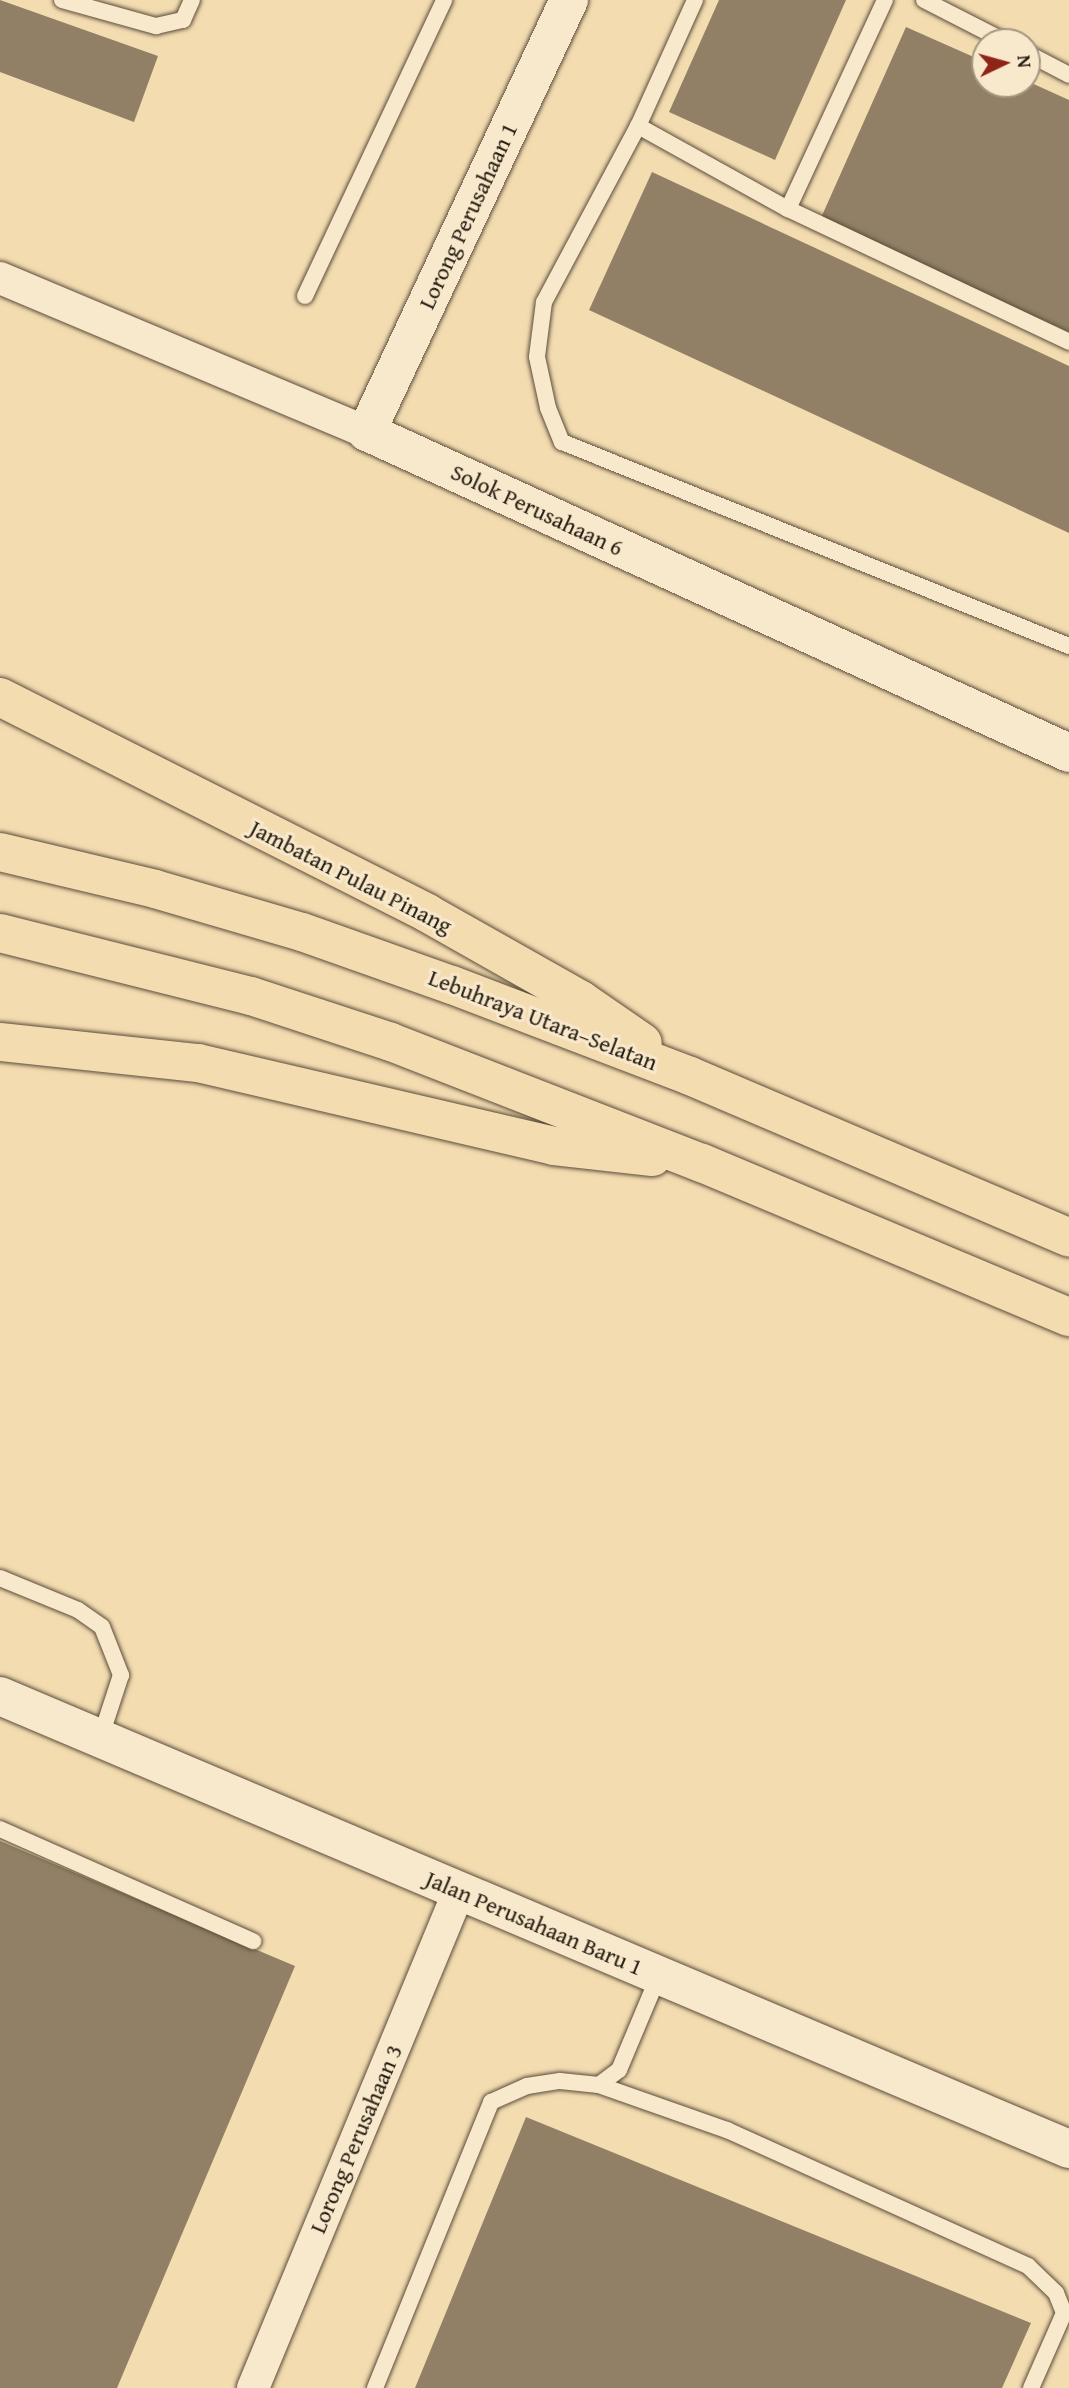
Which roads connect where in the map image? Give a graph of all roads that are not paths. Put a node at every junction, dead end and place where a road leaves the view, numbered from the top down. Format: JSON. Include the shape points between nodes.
{"nodes":[{"id":1,"x":62,"y":0,"type":"edge"},
{"id":2,"x":192,"y":0,"type":"edge"},
{"id":3,"x":444,"y":0,"type":"edge"},
{"id":4,"x":569,"y":0,"type":"edge"},
{"id":5,"x":695,"y":0,"type":"edge"},
{"id":6,"x":885,"y":0,"type":"edge"},
{"id":7,"x":924,"y":0,"type":"edge"},
{"id":8,"x":979,"y":28,"type":"edge"},
{"id":9,"x":1041,"y":60,"type":"edge"},
{"id":10,"x":1069,"y":75,"type":"edge"},
{"id":11,"x":638,"y":126,"type":"junction"},
{"id":12,"x":788,"y":209,"type":"junction"},
{"id":13,"x":0,"y":278,"type":"edge"},
{"id":14,"x":305,"y":296,"type":"dead end"},
{"id":15,"x":1069,"y":342,"type":"edge"},
{"id":16,"x":367,"y":432,"type":"junction"},
{"id":17,"x":1069,"y":646,"type":"edge"},
{"id":18,"x":0,"y":697,"type":"edge"},
{"id":19,"x":1069,"y":753,"type":"edge"},
{"id":20,"x":0,"y":852,"type":"edge"},
{"id":21,"x":0,"y":933,"type":"edge"},
{"id":22,"x":0,"y":1042,"type":"edge"},
{"id":23,"x":690,"y":1076,"type":"junction"},
{"id":24,"x":702,"y":1163,"type":"junction"},
{"id":25,"x":1069,"y":1238,"type":"edge"},
{"id":26,"x":1069,"y":1317,"type":"edge"},
{"id":27,"x":0,"y":1578,"type":"edge"},
{"id":28,"x":0,"y":1696,"type":"edge"},
{"id":29,"x":100,"y":1739,"type":"junction"},
{"id":30,"x":0,"y":1829,"type":"edge"},
{"id":31,"x":459,"y":1891,"type":"junction"},
{"id":32,"x":253,"y":1941,"type":"dead end"},
{"id":33,"x":658,"y":1977,"type":"junction"},
{"id":34,"x":599,"y":2085,"type":"junction"},
{"id":35,"x":1069,"y":2149,"type":"edge"},
{"id":36,"x":253,"y":2388,"type":"edge"},
{"id":37,"x":375,"y":2388,"type":"edge"},
{"id":38,"x":1031,"y":2388,"type":"edge"}],
"edges":[{"from":1,"to":2,"type":"lane","via":[[171,26],[183,20]]},
{"from":3,"to":14,"type":"lane"},
{"from":4,"to":16,"type":"street","name":"Lorong Perusahaan 1"},
{"from":5,"to":11,"type":"lane"},
{"from":6,"to":12,"type":"lane"},
{"from":7,"to":8,"type":"lane"},
{"from":9,"to":10,"type":"lane"},
{"from":11,"to":12,"type":"lane"},
{"from":11,"to":17,"type":"lane","via":[[544,302],[537,357],[548,408],[562,442]]},
{"from":12,"to":15,"type":"lane"},
{"from":13,"to":16,"type":"street","name":"Solok Perusahaan 6"},
{"from":16,"to":19,"type":"street","name":"Solok Perusahaan 6"},
{"from":18,"to":23,"type":"highway","name":"Jambatan Pulau Pinang","via":[[427,913],[581,1000]]},
{"from":20,"to":23,"type":"highway","name":"Lebuhraya Utara–Selatan","via":[[155,889],[302,932]]},
{"from":21,"to":24,"type":"highway","via":[[251,996],[391,1042]]},
{"from":22,"to":24,"type":"highway","via":[[198,1063],[554,1146]]},
{"from":23,"to":25,"type":"highway","name":"Lebuhraya Utara–Selatan"},
{"from":24,"to":26,"type":"highway"},
{"from":27,"to":29,"type":"lane","via":[[78,1610],[102,1627],[121,1675]]},
{"from":28,"to":29,"type":"street","name":"Jalan Perusahaan Baru 1"},
{"from":29,"to":31,"type":"street","name":"Jalan Perusahaan Baru 1"},
{"from":30,"to":32,"type":"lane"},
{"from":31,"to":33,"type":"street","name":"Jalan Perusahaan Baru 1"},
{"from":31,"to":36,"type":"street","name":"Lorong Perusahaan 3"},
{"from":33,"to":34,"type":"lane","via":[[619,2070]]},
{"from":33,"to":35,"type":"street","name":"Jalan Perusahaan Baru 1"},
{"from":34,"to":37,"type":"lane","via":[[538,2084],[491,2102]]},
{"from":34,"to":38,"type":"lane","via":[[727,2130],[1028,2266],[1056,2293],[1064,2314]]}]}
